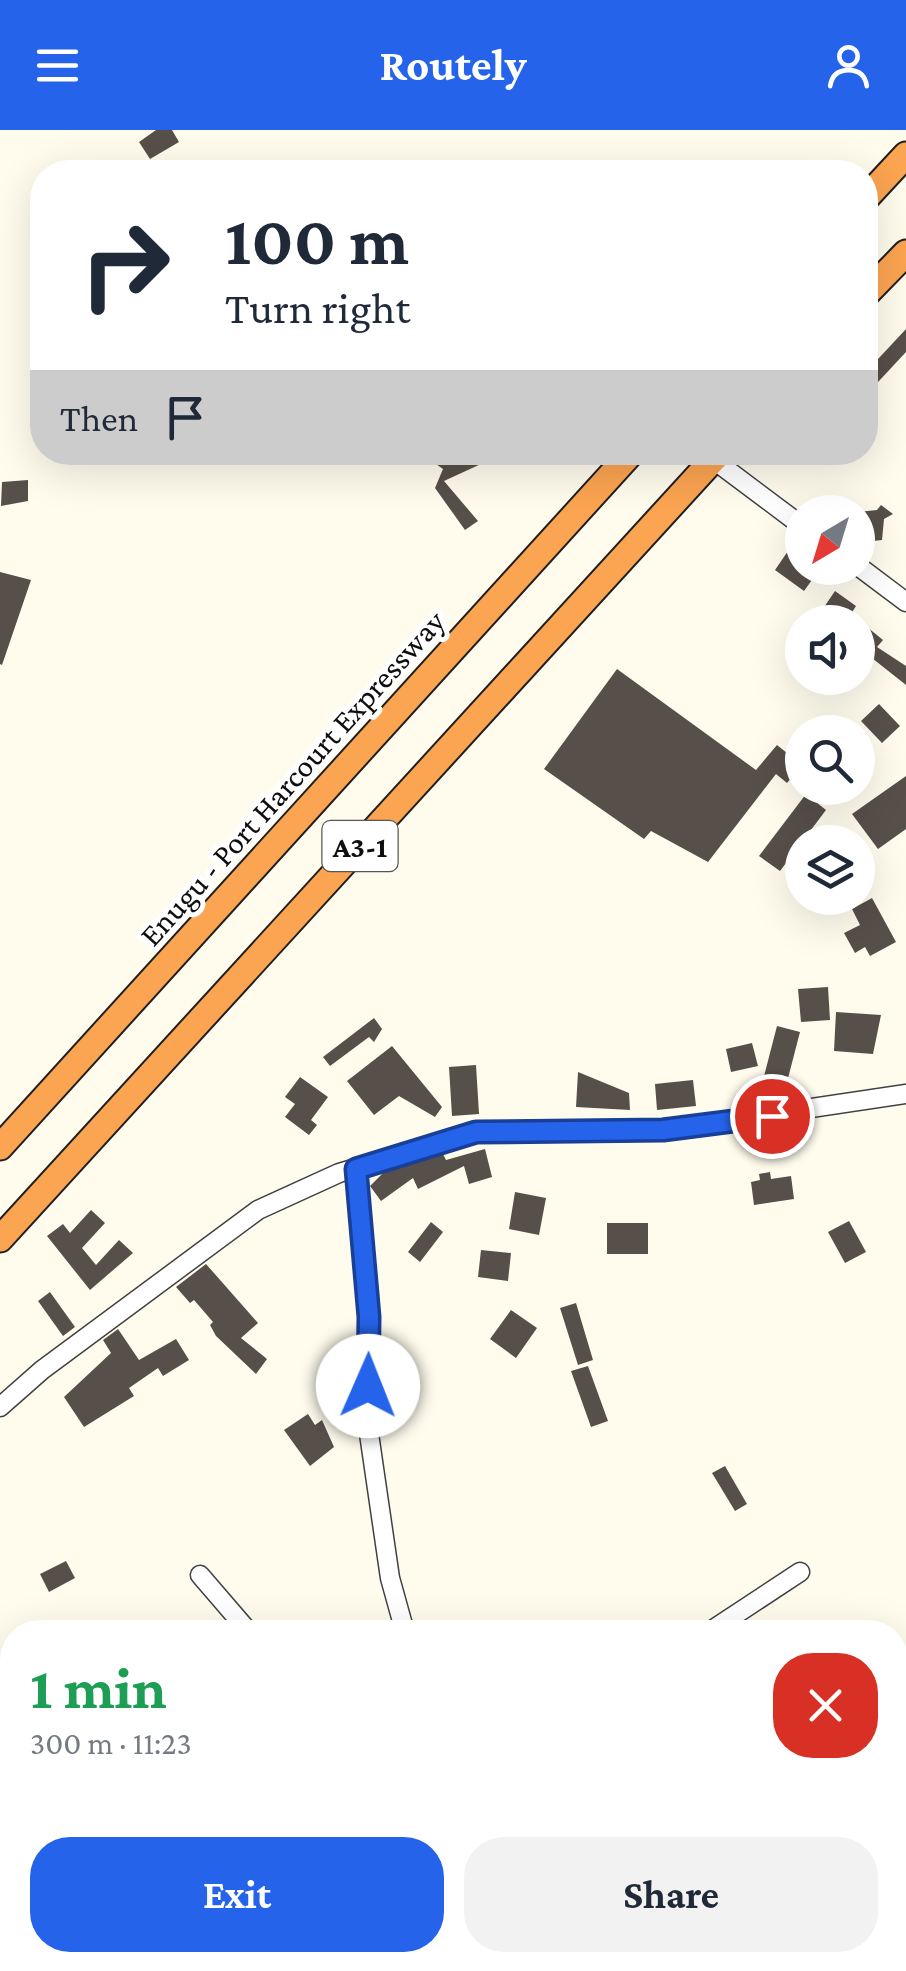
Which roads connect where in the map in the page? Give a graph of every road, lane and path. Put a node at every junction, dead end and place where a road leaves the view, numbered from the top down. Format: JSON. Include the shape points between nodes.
{"nodes":[{"id":1,"x":906,"y":155,"type":"edge"},
{"id":2,"x":878,"y":185,"type":"edge"},
{"id":3,"x":906,"y":254,"type":"edge"},
{"id":4,"x":878,"y":282,"type":"edge"},
{"id":5,"x":620,"y":465,"type":"edge"},
{"id":6,"x":709,"y":465,"type":"edge"},
{"id":7,"x":728,"y":465,"type":"edge"},
{"id":8,"x":785,"y":512,"type":"edge"},
{"id":9,"x":875,"y":579,"type":"edge"},
{"id":10,"x":906,"y":602,"type":"edge"},
{"id":11,"x":906,"y":1094,"type":"edge"},
{"id":12,"x":0,"y":1147,"type":"edge"},
{"id":13,"x":356,"y":1169,"type":"junction"},
{"id":14,"x":0,"y":1239,"type":"edge"},
{"id":15,"x":0,"y":1407,"type":"edge"},
{"id":16,"x":800,"y":1572,"type":"dead end"},
{"id":17,"x":200,"y":1575,"type":"dead end"},
{"id":18,"x":239,"y":1620,"type":"edge"},
{"id":19,"x":402,"y":1620,"type":"edge"},
{"id":20,"x":726,"y":1620,"type":"edge"}],
"edges":[{"from":1,"to":2,"type":"highway"},
{"from":3,"to":4,"type":"highway"},
{"from":5,"to":12,"type":"highway","name":"Enugu - Port Harcourt Expressway","number":"A3-1"},
{"from":6,"to":14,"type":"highway","number":"A3-1"},
{"from":7,"to":8,"type":"street"},
{"from":9,"to":10,"type":"street"},
{"from":11,"to":13,"type":"street","via":[[663,1130],[476,1132]]},
{"from":13,"to":15,"type":"street","via":[[258,1210]]},
{"from":13,"to":19,"type":"street","via":[[369,1317],[367,1420]]},
{"from":16,"to":20,"type":"street"},
{"from":17,"to":18,"type":"street"}]}
